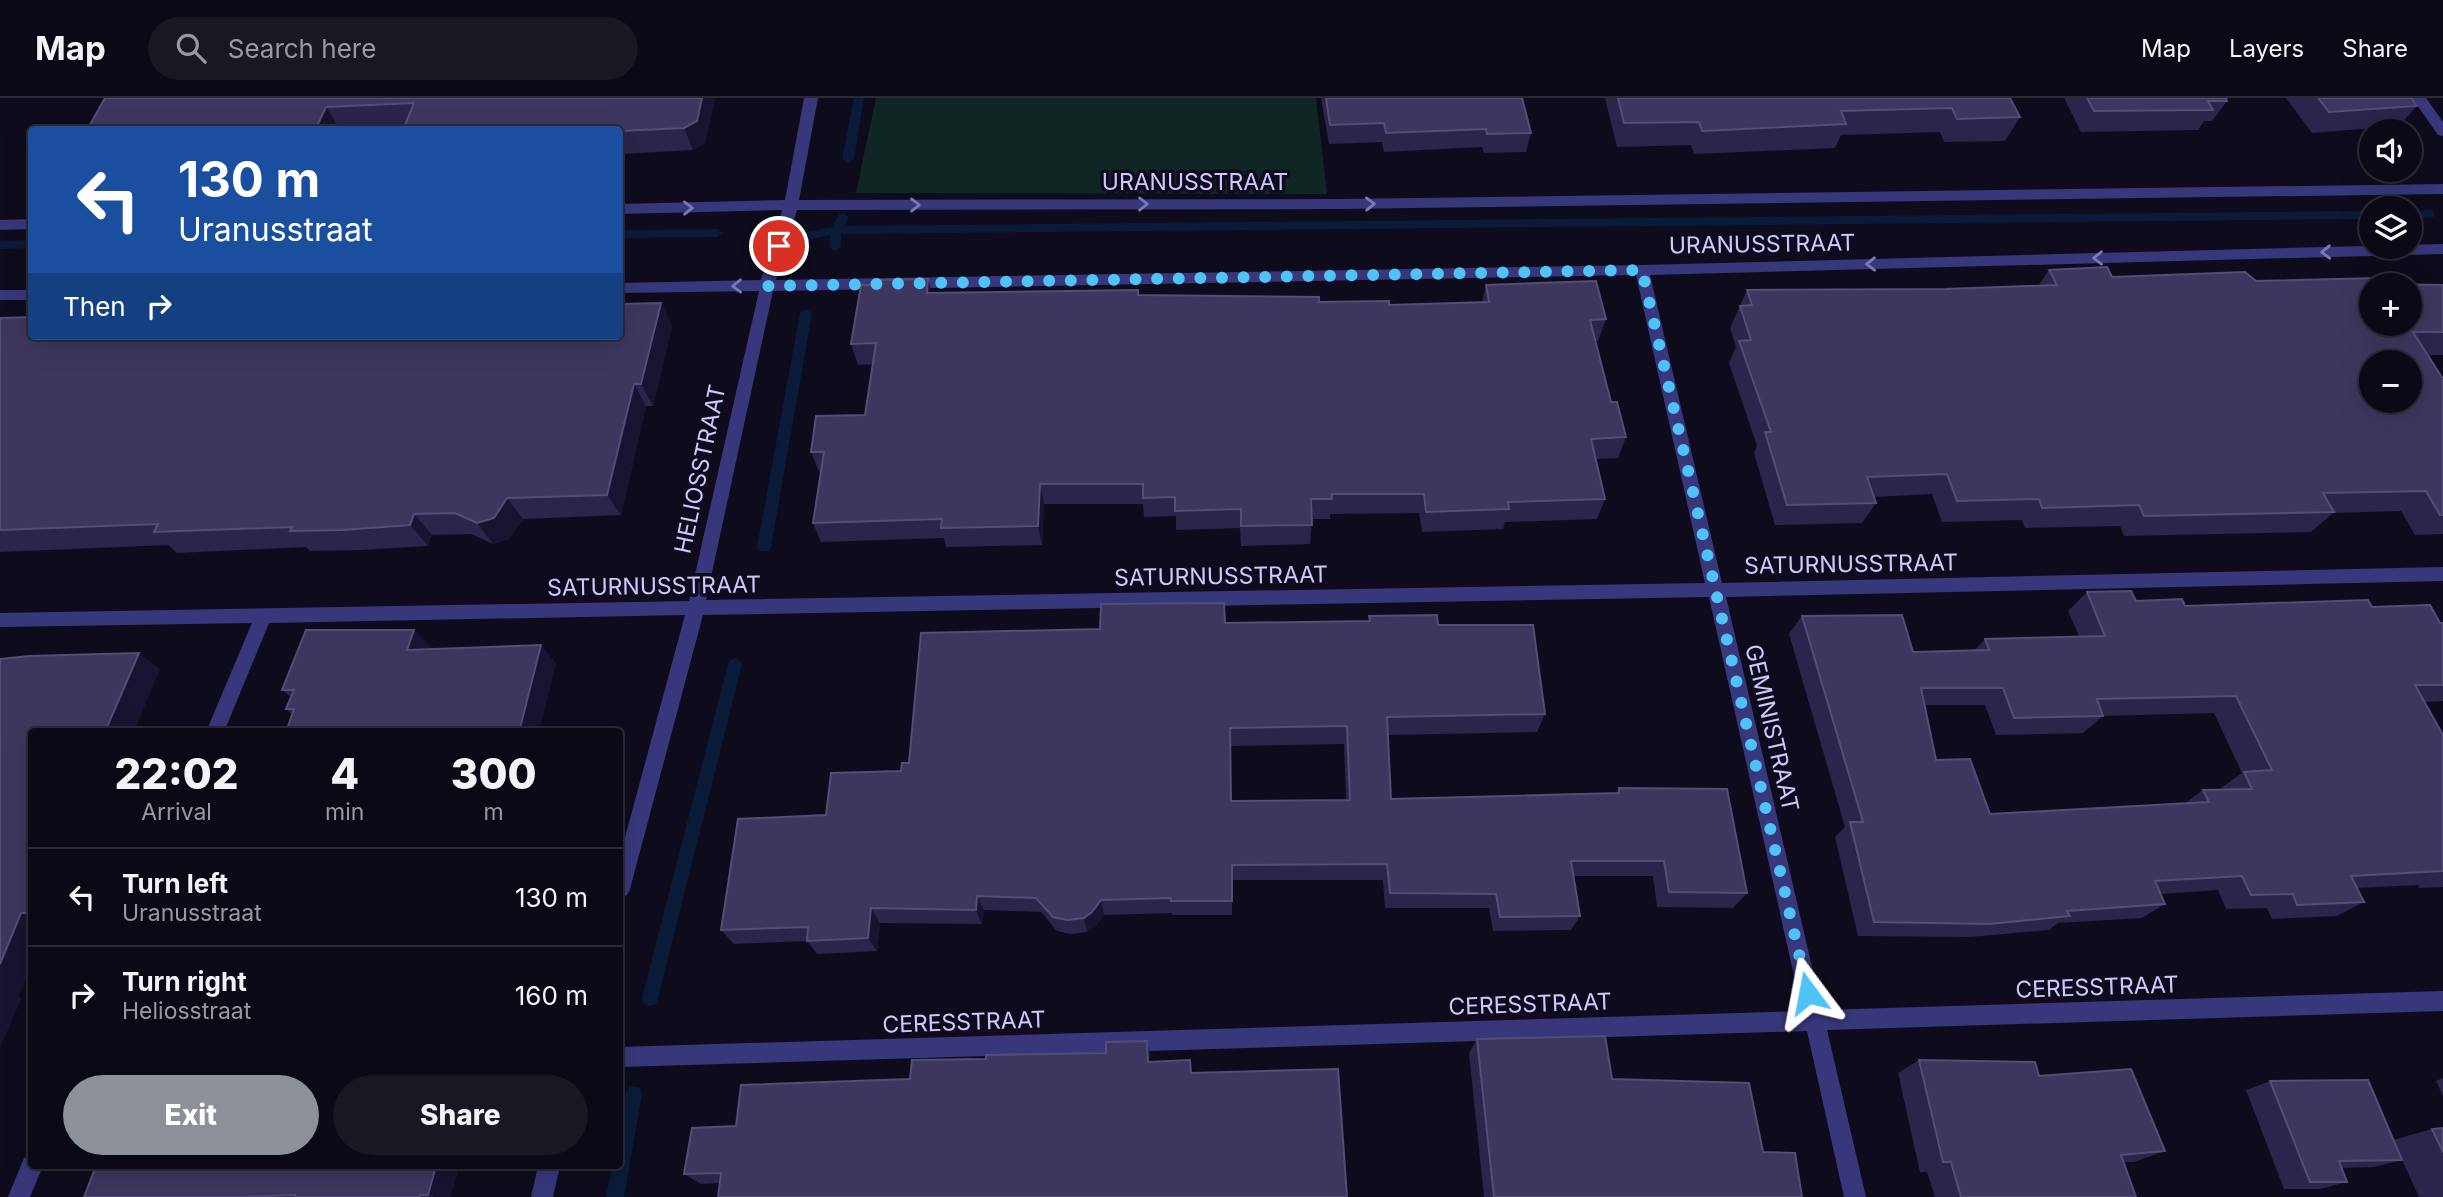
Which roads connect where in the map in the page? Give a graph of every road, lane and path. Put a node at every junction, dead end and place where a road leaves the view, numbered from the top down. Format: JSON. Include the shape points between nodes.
{"nodes":[{"id":1,"x":811,"y":98,"type":"edge"},
{"id":2,"x":2419,"y":98,"type":"edge"},
{"id":3,"x":2443,"y":132,"type":"edge"},
{"id":4,"x":2443,"y":189,"type":"edge"},
{"id":5,"x":791,"y":205,"type":"junction"},
{"id":6,"x":623,"y":209,"type":"edge"},
{"id":7,"x":28,"y":224,"type":"edge"},
{"id":8,"x":0,"y":225,"type":"edge"},
{"id":9,"x":2443,"y":249,"type":"edge"},
{"id":10,"x":1642,"y":270,"type":"junction"},
{"id":11,"x":767,"y":286,"type":"junction"},
{"id":12,"x":623,"y":288,"type":"edge"},
{"id":13,"x":0,"y":295,"type":"edge"},
{"id":14,"x":28,"y":295,"type":"edge"},
{"id":15,"x":2443,"y":574,"type":"edge"},
{"id":16,"x":1716,"y":590,"type":"junction"},
{"id":17,"x":696,"y":608,"type":"junction"},
{"id":18,"x":264,"y":615,"type":"junction"},
{"id":19,"x":0,"y":620,"type":"edge"},
{"id":20,"x":217,"y":728,"type":"edge"},
{"id":21,"x":623,"y":879,"type":"edge"},
{"id":22,"x":2443,"y":1001,"type":"edge"},
{"id":23,"x":1814,"y":1020,"type":"junction"},
{"id":24,"x":623,"y":1057,"type":"edge"},
{"id":25,"x":31,"y":1169,"type":"edge"},
{"id":26,"x":548,"y":1169,"type":"edge"},
{"id":27,"x":19,"y":1197,"type":"edge"},
{"id":28,"x":542,"y":1197,"type":"edge"},
{"id":29,"x":1855,"y":1197,"type":"edge"}],
"edges":[{"from":1,"to":5,"type":"street","name":"HELIOSSTRAAT"},
{"from":2,"to":3,"type":"street"},
{"from":5,"to":4,"type":"street","name":"URANUSSTRAAT","one_way":true,"via":[[1341,204]]},
{"from":6,"to":5,"type":"street","name":"URANUSSTRAAT","one_way":true},
{"from":5,"to":11,"type":"street","name":"HELIOSSTRAAT"},
{"from":7,"to":8,"type":"street"},
{"from":9,"to":10,"type":"street","name":"URANUSSTRAAT","one_way":true},
{"from":10,"to":11,"type":"street","name":"URANUSSTRAAT"},
{"from":10,"to":16,"type":"street","name":"GEMINISTRAAT"},
{"from":11,"to":12,"type":"street","name":"URANUSSTRAAT","one_way":true},
{"from":11,"to":17,"type":"street","name":"HELIOSSTRAAT"},
{"from":13,"to":14,"type":"street"},
{"from":15,"to":16,"type":"street","name":"SATURNUSSTRAAT"},
{"from":16,"to":17,"type":"street","name":"SATURNUSSTRAAT"},
{"from":16,"to":23,"type":"street","name":"GEMINISTRAAT"},
{"from":17,"to":18,"type":"street","name":"SATURNUSSTRAAT"},
{"from":17,"to":21,"type":"street","name":"HELIOSSTRAAT"},
{"from":18,"to":19,"type":"street","name":"SATURNUSSTRAAT"},
{"from":18,"to":20,"type":"street"},
{"from":22,"to":23,"type":"street","name":"CERESSTRAAT"},
{"from":23,"to":24,"type":"street","name":"CERESSTRAAT"},
{"from":23,"to":29,"type":"street","name":"GEMINISTRAAT"},
{"from":25,"to":27,"type":"street"},
{"from":26,"to":28,"type":"street"}]}
